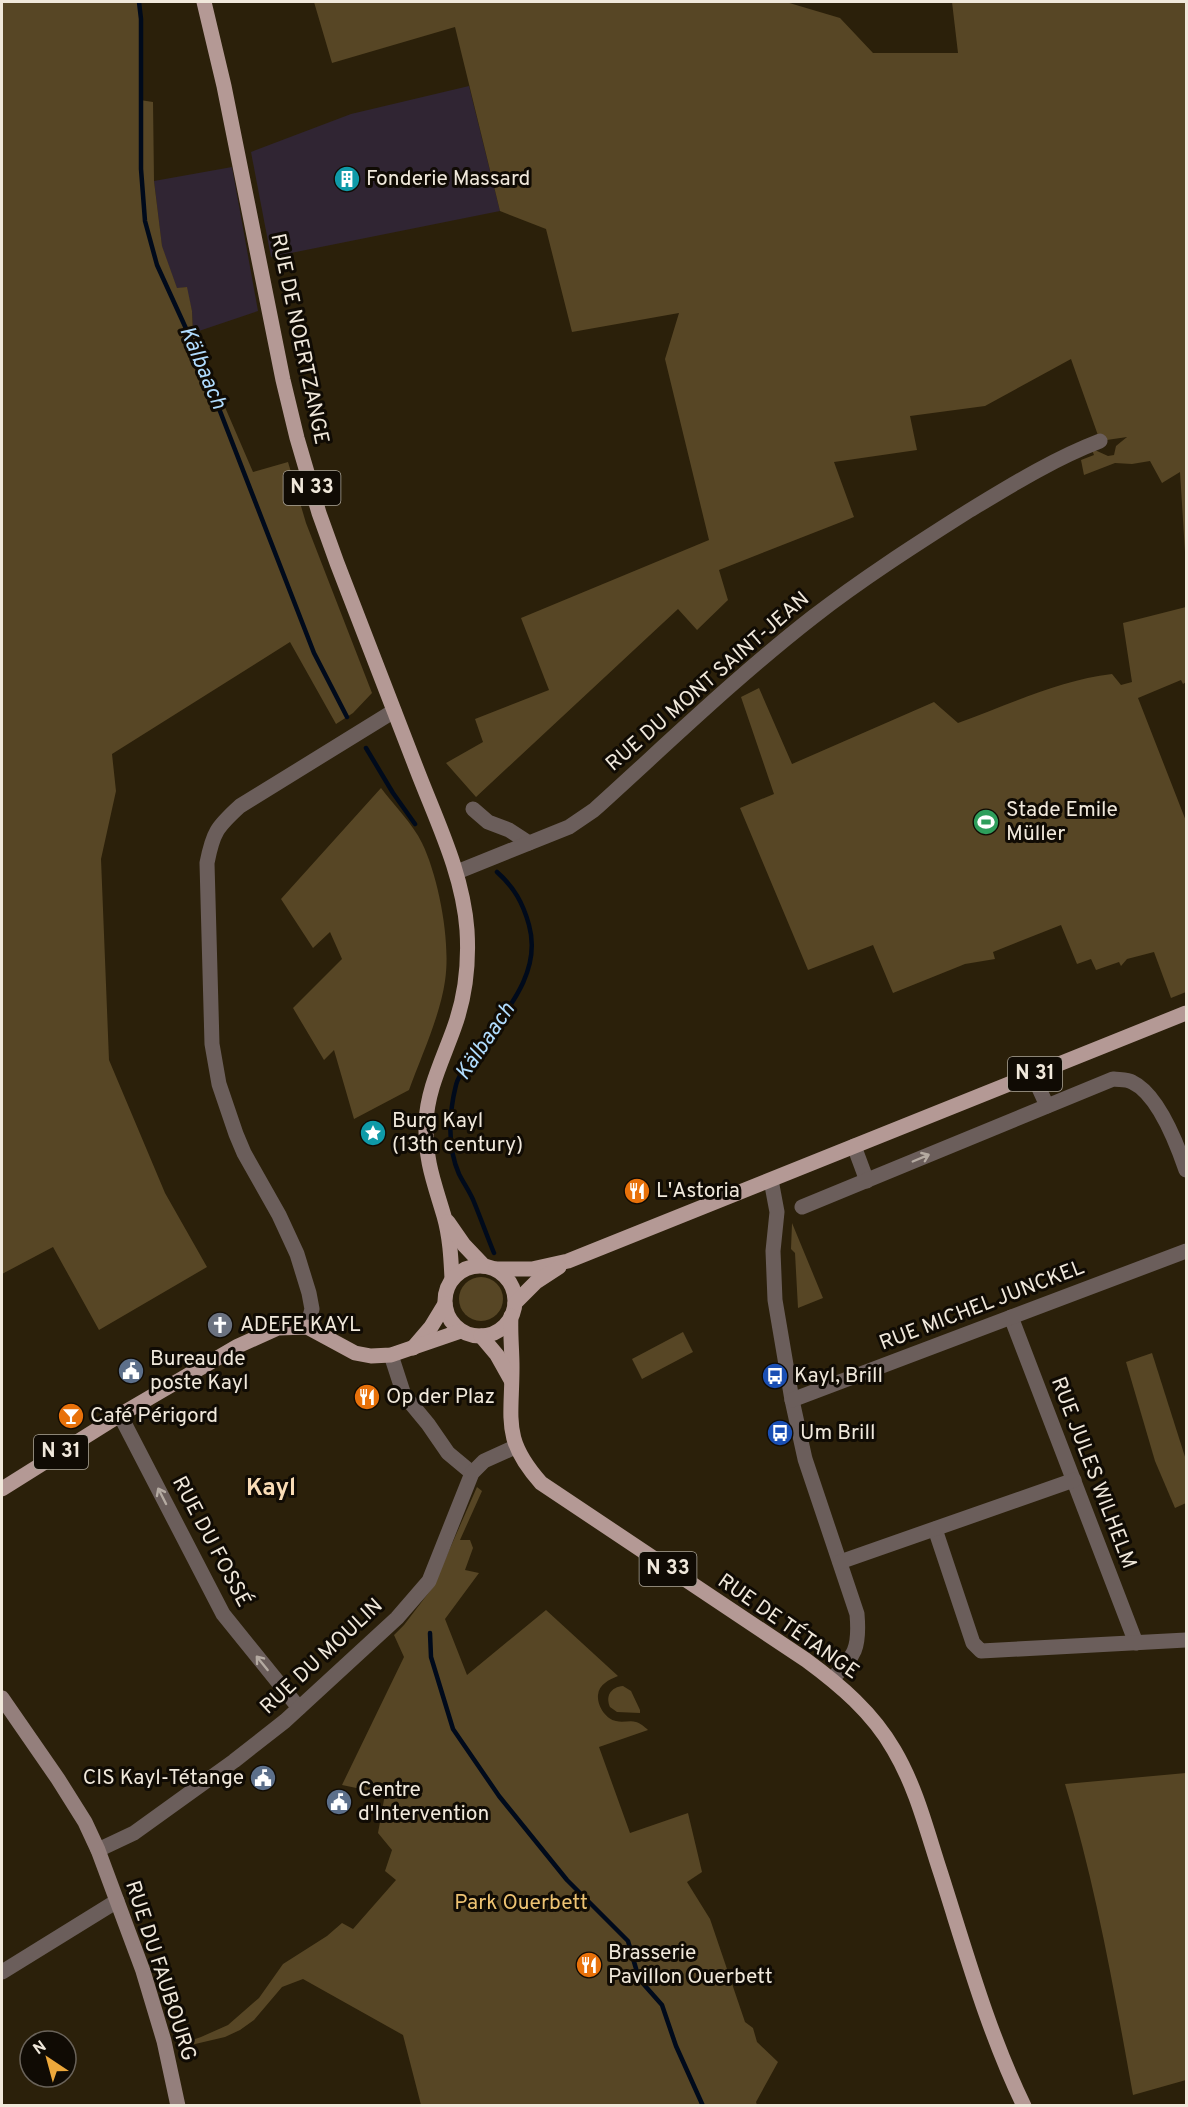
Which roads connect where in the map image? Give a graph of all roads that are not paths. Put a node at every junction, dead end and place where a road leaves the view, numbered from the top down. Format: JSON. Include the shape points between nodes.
{"nodes":[{"id":1,"x":204,"y":2,"type":"edge"},
{"id":2,"x":1100,"y":441,"type":"dead end"},
{"id":3,"x":394,"y":711,"type":"junction"},
{"id":4,"x":473,"y":809,"type":"dead end"},
{"id":5,"x":529,"y":843,"type":"junction"},
{"id":6,"x":457,"y":872,"type":"junction"},
{"id":7,"x":1186,"y":1013,"type":"edge"},
{"id":8,"x":1033,"y":1075,"type":"junction"},
{"id":9,"x":1047,"y":1106,"type":"junction"},
{"id":10,"x":854,"y":1146,"type":"junction"},
{"id":11,"x":1186,"y":1170,"type":"edge"},
{"id":12,"x":771,"y":1180,"type":"junction"},
{"id":13,"x":867,"y":1180,"type":"junction"},
{"id":14,"x":802,"y":1207,"type":"dead end"},
{"id":15,"x":445,"y":1217,"type":"junction"},
{"id":16,"x":1186,"y":1251,"type":"edge"},
{"id":17,"x":568,"y":1261,"type":"junction"},
{"id":18,"x":490,"y":1268,"type":"junction"},
{"id":19,"x":452,"y":1279,"type":"junction"},
{"id":20,"x":445,"y":1304,"type":"junction"},
{"id":21,"x":513,"y":1309,"type":"junction"},
{"id":22,"x":1011,"y":1317,"type":"junction"},
{"id":23,"x":308,"y":1327,"type":"junction"},
{"id":24,"x":461,"y":1331,"type":"junction"},
{"id":25,"x":480,"y":1336,"type":"junction"},
{"id":26,"x":412,"y":1349,"type":"junction"},
{"id":27,"x":391,"y":1355,"type":"junction"},
{"id":28,"x":512,"y":1381,"type":"junction"},
{"id":29,"x":792,"y":1400,"type":"junction"},
{"id":30,"x":120,"y":1415,"type":"junction"},
{"id":31,"x":515,"y":1447,"type":"junction"},
{"id":32,"x":472,"y":1473,"type":"junction"},
{"id":33,"x":1074,"y":1480,"type":"junction"},
{"id":34,"x":2,"y":1489,"type":"edge"},
{"id":35,"x":935,"y":1529,"type":"junction"},
{"id":36,"x":840,"y":1562,"type":"junction"},
{"id":37,"x":1186,"y":1640,"type":"edge"},
{"id":38,"x":1136,"y":1643,"type":"junction"},
{"id":39,"x":831,"y":1679,"type":"junction"},
{"id":40,"x":2,"y":1698,"type":"edge"},
{"id":41,"x":299,"y":1708,"type":"junction"},
{"id":42,"x":98,"y":1850,"type":"junction"},
{"id":43,"x":117,"y":1901,"type":"junction"},
{"id":44,"x":2,"y":1972,"type":"edge"},
{"id":45,"x":178,"y":2106,"type":"edge"},
{"id":46,"x":1024,"y":2106,"type":"edge"}],
"edges":[{"from":1,"to":3,"type":"main road","name":"RUE DE NOERTZANGE","number":"N 33","via":[[225,86],[297,438],[326,533]]},
{"from":2,"to":5,"type":"street","name":"RUE DU MONT SAINT-JEAN","via":[[999,493],[871,576],[745,673],[594,810],[569,827]]},
{"from":3,"to":6,"type":"main road","name":"RUE DE NOERTZANGE","number":"N 33"},
{"from":3,"to":23,"type":"street","via":[[240,806],[223,821],[212,839],[207,863],[212,1044],[219,1084],[244,1153],[297,1254],[312,1309]]},
{"from":4,"to":5,"type":"street","via":[[488,822]]},
{"from":5,"to":6,"type":"street","name":"RUE DU MONT SAINT-JEAN"},
{"from":6,"to":15,"type":"main road","name":"RUE DE NOERTZANGE","number":"N 33","via":[[467,928],[464,990],[432,1085],[426,1121],[426,1152]]},
{"from":7,"to":8,"type":"main road","number":"N 31"},
{"from":8,"to":9,"type":"street"},
{"from":8,"to":10,"type":"main road","number":"N 31"},
{"from":9,"to":11,"type":"street","via":[[1113,1079],[1131,1081],[1156,1106]]},
{"from":13,"to":9,"type":"street","one_way":true},
{"from":10,"to":12,"type":"main road","number":"N 31"},
{"from":10,"to":13,"type":"street"},
{"from":12,"to":17,"type":"main road","number":"N 31"},
{"from":12,"to":29,"type":"street","via":[[777,1212],[773,1251],[775,1300]]},
{"from":13,"to":14,"type":"street"},
{"from":15,"to":18,"type":"main road","number":"N 33","via":[[464,1245]]},
{"from":15,"to":19,"type":"main road","number":"N 33"},
{"from":16,"to":22,"type":"street","name":"RUE MICHEL JUNCKEL"},
{"from":17,"to":18,"type":"main road","number":"N 31","via":[[532,1269]]},
{"from":17,"to":21,"type":"main road","number":"N 31","via":[[536,1282]]},
{"from":18,"to":19,"type":"main road","via":[[466,1269]]},
{"from":18,"to":21,"type":"main road","via":[[506,1278],[513,1289]]},
{"from":19,"to":20,"type":"main road"},
{"from":20,"to":24,"type":"main road","via":[[447,1315]]},
{"from":20,"to":26,"type":"main road"},
{"from":21,"to":25,"type":"main road","via":[[504,1326]]},
{"from":21,"to":28,"type":"main road","number":"N 33"},
{"from":22,"to":29,"type":"street","name":"RUE MICHEL JUNCKEL"},
{"from":22,"to":33,"type":"street","name":"RUE JULES WILHELM"},
{"from":23,"to":27,"type":"main road","via":[[356,1353]]},
{"from":23,"to":30,"type":"main road","number":"N 31","via":[[278,1328],[238,1346]]},
{"from":24,"to":25,"type":"main road"},
{"from":24,"to":26,"type":"main road"},
{"from":25,"to":28,"type":"main road"},
{"from":26,"to":27,"type":"main road"},
{"from":27,"to":32,"type":"street","via":[[404,1395],[454,1459]]},
{"from":28,"to":31,"type":"main road","name":"RUE DE TÉTANGE","number":"N 33","via":[[510,1426]]},
{"from":29,"to":36,"type":"street","via":[[805,1459]]},
{"from":30,"to":34,"type":"main road","number":"N 31"},
{"from":41,"to":30,"type":"street","name":"RUE DU FOSSÉ","one_way":true,"via":[[223,1614]]},
{"from":31,"to":32,"type":"street","via":[[484,1461]]},
{"from":31,"to":39,"type":"main road","name":"RUE DE TÉTANGE","number":"N 33","via":[[541,1483]]},
{"from":32,"to":41,"type":"street","name":"RUE DU MOULIN","via":[[429,1581],[397,1618]]},
{"from":33,"to":35,"type":"street"},
{"from":33,"to":38,"type":"street","name":"RUE JULES WILHELM"},
{"from":35,"to":36,"type":"street"},
{"from":35,"to":38,"type":"street","via":[[973,1642],[981,1651]]},
{"from":36,"to":39,"type":"street","via":[[857,1614],[859,1638],[851,1659]]},
{"from":37,"to":38,"type":"street"},
{"from":39,"to":46,"type":"main road","name":"RUE DE TÉTANGE","number":"N 33","via":[[866,1711],[894,1750],[914,1789],[985,2013]]},
{"from":40,"to":42,"type":"main road","name":"RUE DU FAUBOURG","via":[[58,1779]]},
{"from":41,"to":42,"type":"street","name":"RUE DU MOULIN","via":[[234,1761],[143,1826]]},
{"from":42,"to":43,"type":"main road","name":"RUE DU FAUBOURG"},
{"from":43,"to":44,"type":"street"},
{"from":43,"to":45,"type":"main road","name":"RUE DU FAUBOURG","via":[[165,2041]]}]}
